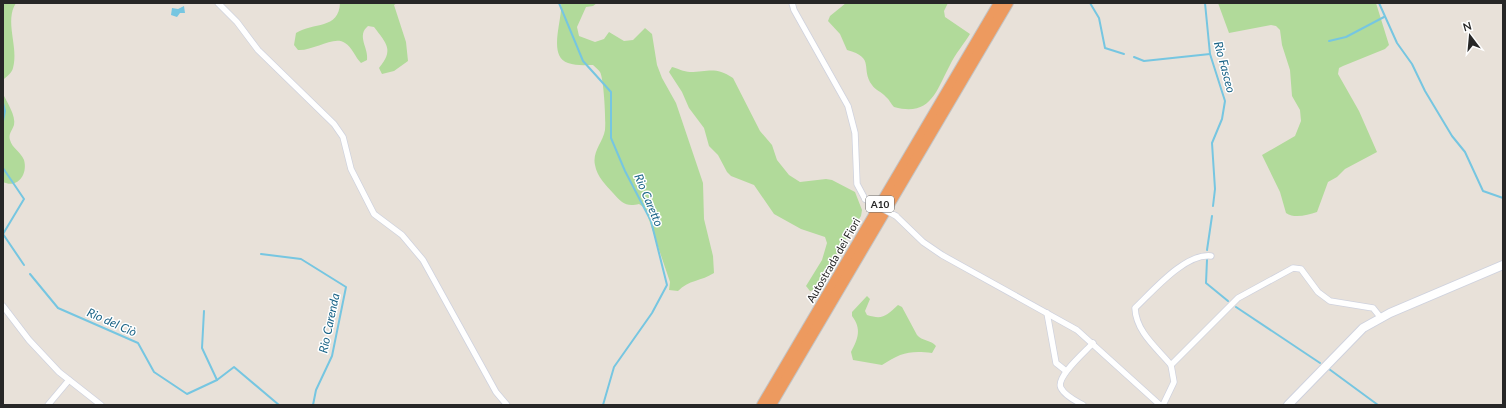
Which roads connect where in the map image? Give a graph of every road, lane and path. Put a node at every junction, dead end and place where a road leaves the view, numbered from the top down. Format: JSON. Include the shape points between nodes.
{"nodes":[{"id":1,"x":218,"y":3,"type":"edge"},
{"id":2,"x":792,"y":3,"type":"edge"},
{"id":3,"x":999,"y":3,"type":"edge"},
{"id":4,"x":1008,"y":3,"type":"edge"},
{"id":5,"x":1211,"y":256,"type":"dead end"},
{"id":6,"x":1503,"y":265,"type":"edge"},
{"id":7,"x":3,"y":306,"type":"edge"},
{"id":8,"x":1047,"y":314,"type":"junction"},
{"id":9,"x":1381,"y":318,"type":"junction"},
{"id":10,"x":1094,"y":343,"type":"junction"},
{"id":11,"x":1171,"y":365,"type":"junction"},
{"id":12,"x":1066,"y":371,"type":"junction"},
{"id":13,"x":70,"y":380,"type":"junction"},
{"id":14,"x":48,"y":405,"type":"edge"},
{"id":15,"x":100,"y":405,"type":"edge"},
{"id":16,"x":507,"y":405,"type":"edge"},
{"id":17,"x":762,"y":405,"type":"edge"},
{"id":18,"x":771,"y":405,"type":"edge"},
{"id":19,"x":1084,"y":405,"type":"edge"},
{"id":20,"x":1160,"y":405,"type":"edge"},
{"id":21,"x":1163,"y":405,"type":"edge"},
{"id":22,"x":1288,"y":405,"type":"edge"}],
"edges":[{"from":1,"to":16,"type":"street","via":[[237,22],[258,50],[334,124],[343,136],[351,169],[374,214],[402,235],[423,260],[496,392]]},
{"from":2,"to":8,"type":"street","bridge":true,"via":[[848,106],[855,133],[857,184],[865,199],[896,216],[923,242],[942,255]]},
{"from":3,"to":17,"type":"highway","name":"Autostrada dei Fiori","number":"A10"},
{"from":4,"to":18,"type":"highway","name":"Autostrada dei Fiori","number":"A10"},
{"from":5,"to":11,"type":"street","via":[[1200,256],[1174,271],[1135,308],[1147,339]]},
{"from":6,"to":9,"type":"main road"},
{"from":7,"to":13,"type":"street","via":[[29,340]]},
{"from":8,"to":10,"type":"street","via":[[1078,330]]},
{"from":8,"to":12,"type":"street","via":[[1056,363]]},
{"from":9,"to":11,"type":"street","via":[[1373,308],[1330,301],[1318,292],[1301,269],[1293,268],[1238,298]]},
{"from":9,"to":22,"type":"main road","via":[[1363,328],[1346,343]]},
{"from":10,"to":12,"type":"street"},
{"from":10,"to":20,"type":"street"},
{"from":11,"to":21,"type":"street","via":[[1174,382]]},
{"from":12,"to":19,"type":"street","via":[[1062,377],[1061,388]]},
{"from":13,"to":14,"type":"street"},
{"from":13,"to":15,"type":"street"}]}
